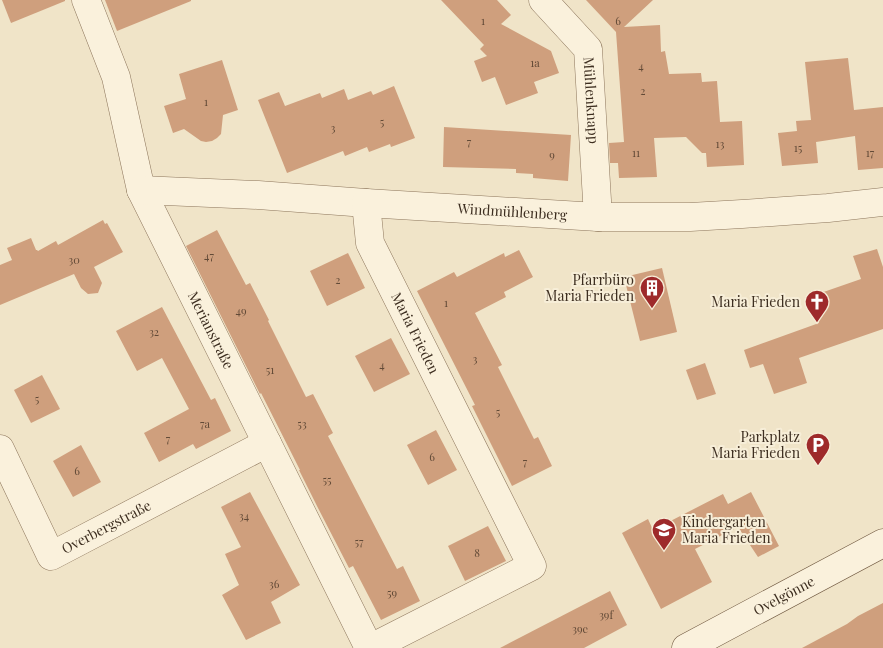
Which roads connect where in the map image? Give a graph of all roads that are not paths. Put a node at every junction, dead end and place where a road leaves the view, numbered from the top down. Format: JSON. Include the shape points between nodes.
{"nodes":[{"id":1,"x":86,"y":0,"type":"edge"},
{"id":2,"x":543,"y":0,"type":"edge"},
{"id":3,"x":141,"y":190,"type":"junction"},
{"id":4,"x":883,"y":202,"type":"edge"},
{"id":5,"x":366,"y":204,"type":"junction"},
{"id":6,"x":598,"y":217,"type":"junction"},
{"id":7,"x":267,"y":443,"type":"junction"},
{"id":8,"x":0,"y":449,"type":"edge"},
{"id":9,"x":883,"y":543,"type":"edge"},
{"id":10,"x":370,"y":648,"type":"edge"},
{"id":11,"x":686,"y":648,"type":"edge"}],
"edges":[{"from":1,"to":3,"type":"street","name":"Merianstraße","via":[[116,77]]},
{"from":2,"to":6,"type":"street","name":"Mühlenknapp","via":[[588,49]]},
{"from":3,"to":5,"type":"street","name":"Windmühlenberg"},
{"from":3,"to":7,"type":"street","name":"Merianstraße"},
{"from":4,"to":6,"type":"street","name":"Windmühlenberg","via":[[690,217]]},
{"from":5,"to":6,"type":"street","name":"Windmühlenberg"},
{"from":5,"to":10,"type":"street","name":"Maria Frieden","via":[[370,243],[532,566]]},
{"from":7,"to":8,"type":"street","name":"Overbergstraße","via":[[51,556]]},
{"from":7,"to":10,"type":"street","name":"Merianstraße"},
{"from":9,"to":11,"type":"street","name":"Ovelgönne"}]}
